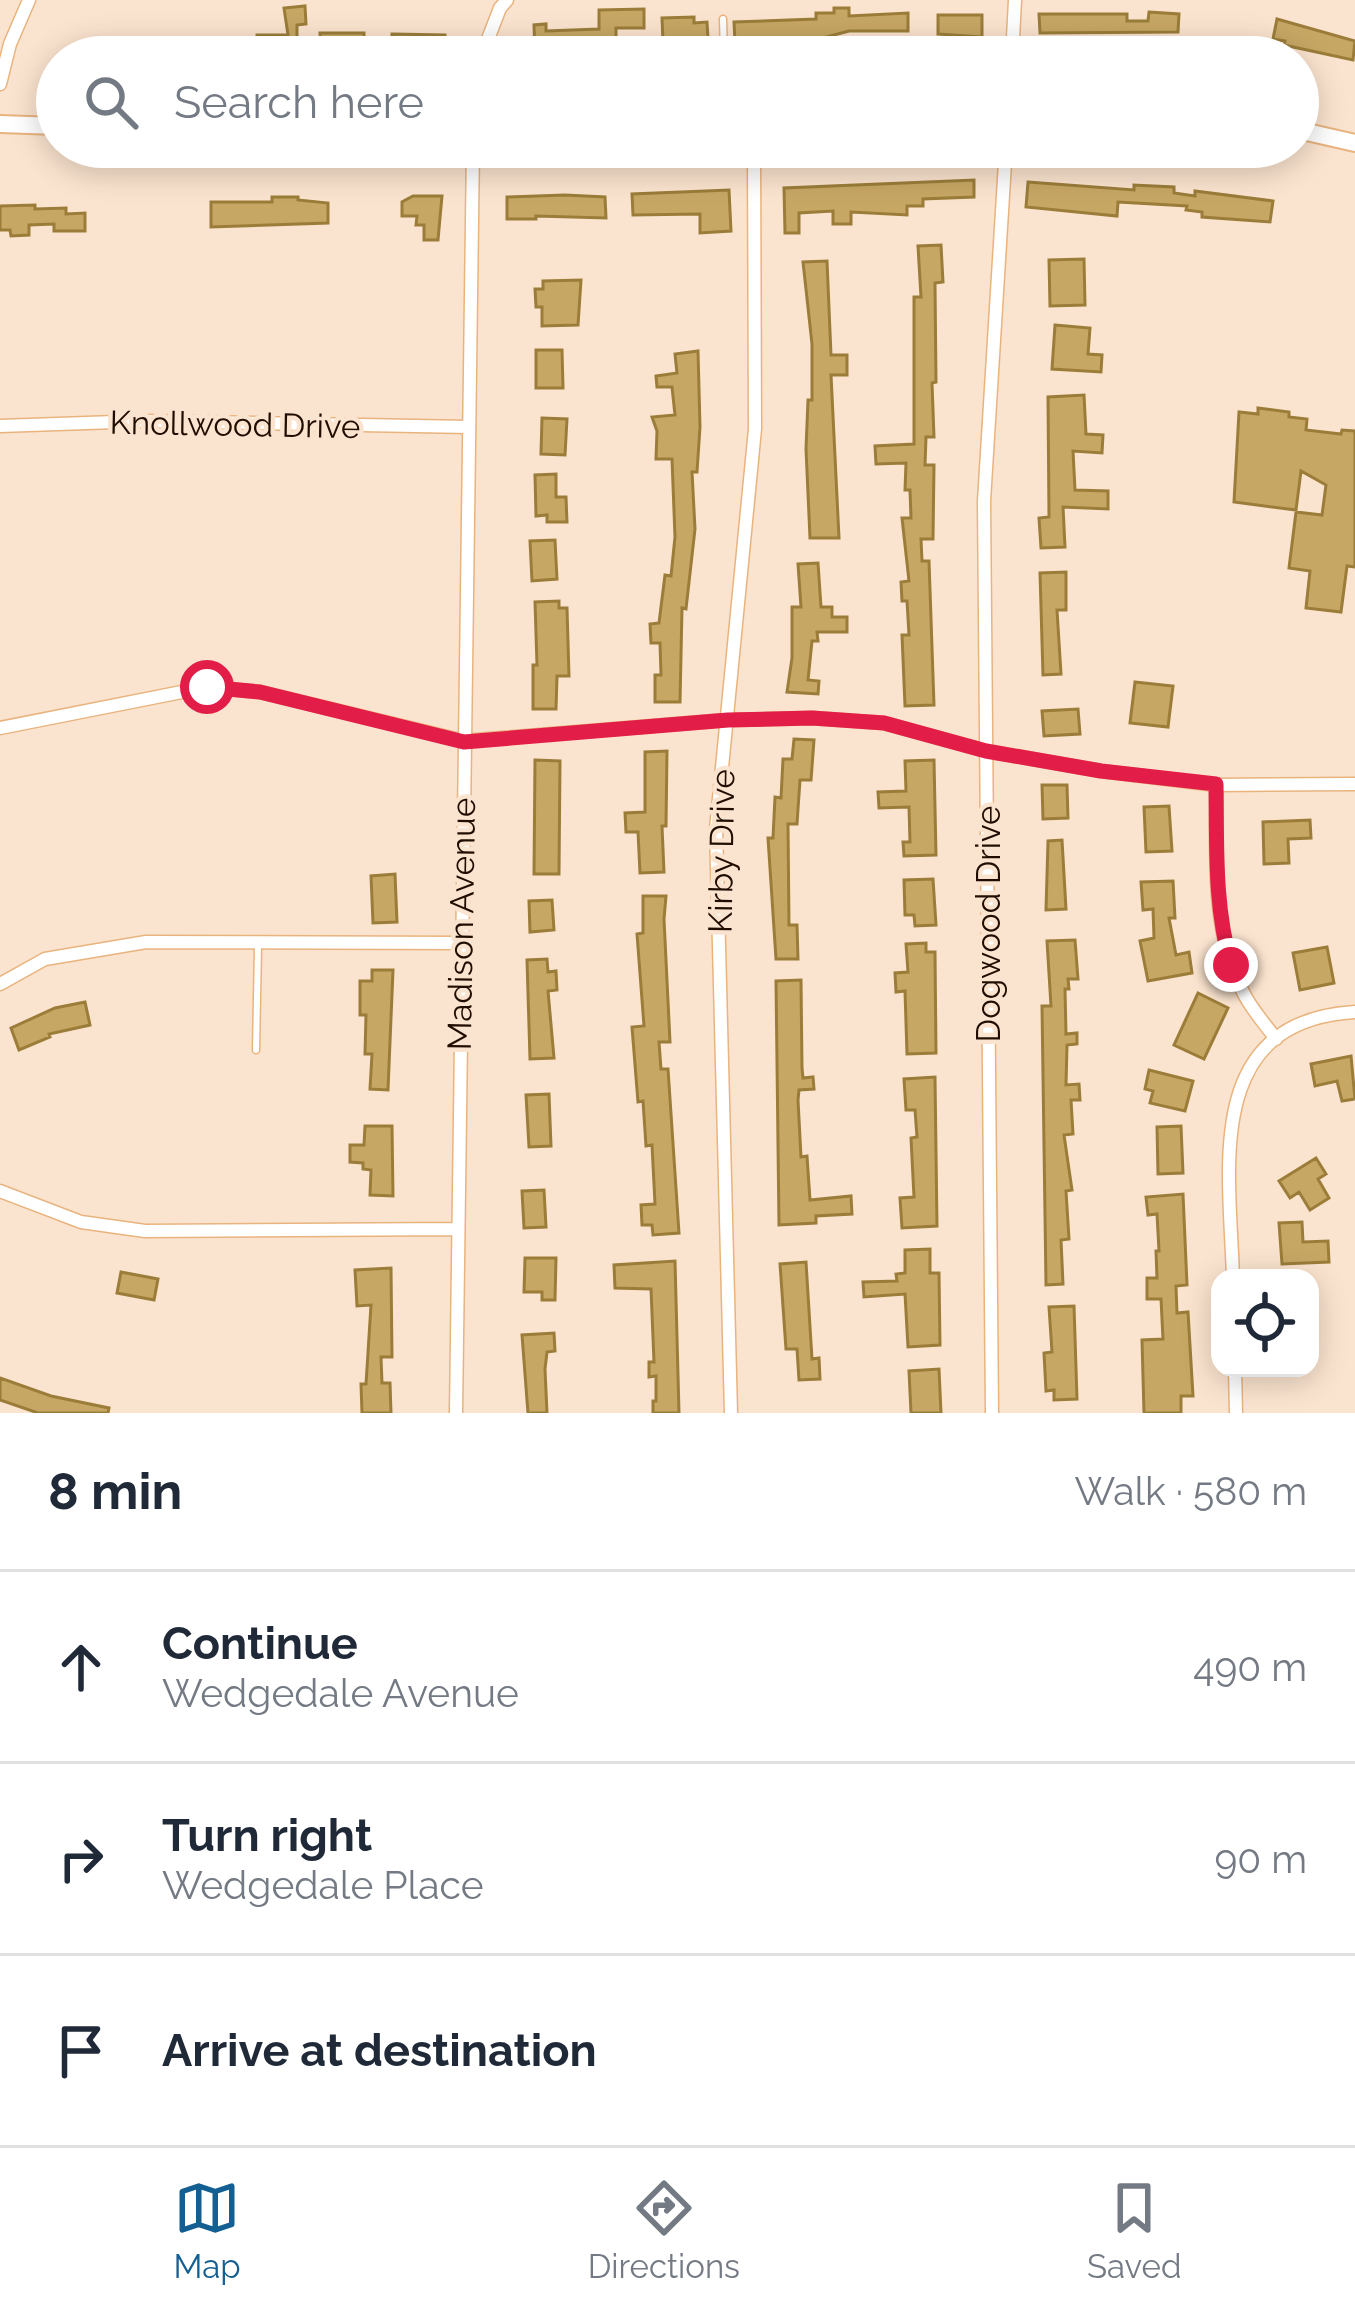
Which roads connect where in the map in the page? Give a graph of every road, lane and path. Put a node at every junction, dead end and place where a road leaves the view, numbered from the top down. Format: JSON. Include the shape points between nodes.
{"nodes":[{"id":1,"x":29,"y":0,"type":"edge"},
{"id":2,"x":506,"y":0,"type":"edge"},
{"id":3,"x":1015,"y":0,"type":"edge"},
{"id":4,"x":723,"y":19,"type":"dead end"},
{"id":5,"x":490,"y":36,"type":"edge"},
{"id":6,"x":723,"y":36,"type":"edge"},
{"id":7,"x":1013,"y":36,"type":"edge"},
{"id":8,"x":0,"y":84,"type":"edge"},
{"id":9,"x":0,"y":124,"type":"edge"},
{"id":10,"x":36,"y":125,"type":"edge"},
{"id":11,"x":1319,"y":135,"type":"edge"},
{"id":12,"x":1355,"y":143,"type":"edge"},
{"id":13,"x":473,"y":168,"type":"edge"},
{"id":14,"x":754,"y":168,"type":"edge"},
{"id":15,"x":1005,"y":168,"type":"edge"},
{"id":16,"x":0,"y":425,"type":"edge"},
{"id":17,"x":469,"y":428,"type":"junction"},
{"id":18,"x":728,"y":720,"type":"junction"},
{"id":19,"x":0,"y":728,"type":"edge"},
{"id":20,"x":464,"y":742,"type":"junction"},
{"id":21,"x":986,"y":751,"type":"junction"},
{"id":22,"x":1216,"y":784,"type":"junction"},
{"id":23,"x":1355,"y":784,"type":"edge"},
{"id":24,"x":258,"y":942,"type":"junction"},
{"id":25,"x":460,"y":944,"type":"junction"},
{"id":26,"x":0,"y":984,"type":"edge"},
{"id":27,"x":1355,"y":1012,"type":"edge"},
{"id":28,"x":1276,"y":1039,"type":"junction"},
{"id":29,"x":256,"y":1050,"type":"dead end"},
{"id":30,"x":0,"y":1191,"type":"edge"},
{"id":31,"x":456,"y":1229,"type":"junction"},
{"id":32,"x":1233,"y":1269,"type":"edge"},
{"id":33,"x":1235,"y":1377,"type":"edge"},
{"id":34,"x":456,"y":1413,"type":"edge"},
{"id":35,"x":731,"y":1413,"type":"edge"},
{"id":36,"x":992,"y":1413,"type":"edge"},
{"id":37,"x":1236,"y":1413,"type":"edge"}],
"edges":[{"from":1,"to":8,"type":"street"},
{"from":2,"to":5,"type":"street"},
{"from":3,"to":7,"type":"street"},
{"from":4,"to":6,"type":"lane"},
{"from":9,"to":10,"type":"main road"},
{"from":11,"to":12,"type":"main road"},
{"from":13,"to":17,"type":"street","name":"Madison Avenue"},
{"from":14,"to":18,"type":"street","name":"Kirby Drive","via":[[755,429]]},
{"from":15,"to":21,"type":"street","name":"Dogwood Drive","via":[[985,501]]},
{"from":16,"to":17,"type":"street","name":"Knollwood Drive"},
{"from":17,"to":20,"type":"street","name":"Madison Avenue"},
{"from":18,"to":20,"type":"street"},
{"from":18,"to":21,"type":"street","via":[[884,723]]},
{"from":18,"to":35,"type":"street","name":"Kirby Drive","via":[[716,829]]},
{"from":19,"to":20,"type":"street","via":[[207,687],[260,692]]},
{"from":20,"to":25,"type":"street","name":"Madison Avenue"},
{"from":21,"to":22,"type":"street"},
{"from":21,"to":36,"type":"street","name":"Dogwood Drive"},
{"from":22,"to":23,"type":"street"},
{"from":22,"to":28,"type":"street","via":[[1222,934],[1245,996]]},
{"from":24,"to":25,"type":"street"},
{"from":24,"to":26,"type":"street","via":[[146,942],[45,959]]},
{"from":24,"to":29,"type":"lane"},
{"from":25,"to":31,"type":"street","name":"Madison Avenue"},
{"from":27,"to":28,"type":"street","via":[[1312,1020]]},
{"from":28,"to":32,"type":"street","via":[[1241,1083],[1231,1113]]},
{"from":30,"to":31,"type":"street","via":[[81,1222],[146,1231]]},
{"from":31,"to":34,"type":"street","name":"Madison Avenue"},
{"from":33,"to":37,"type":"street"}]}
